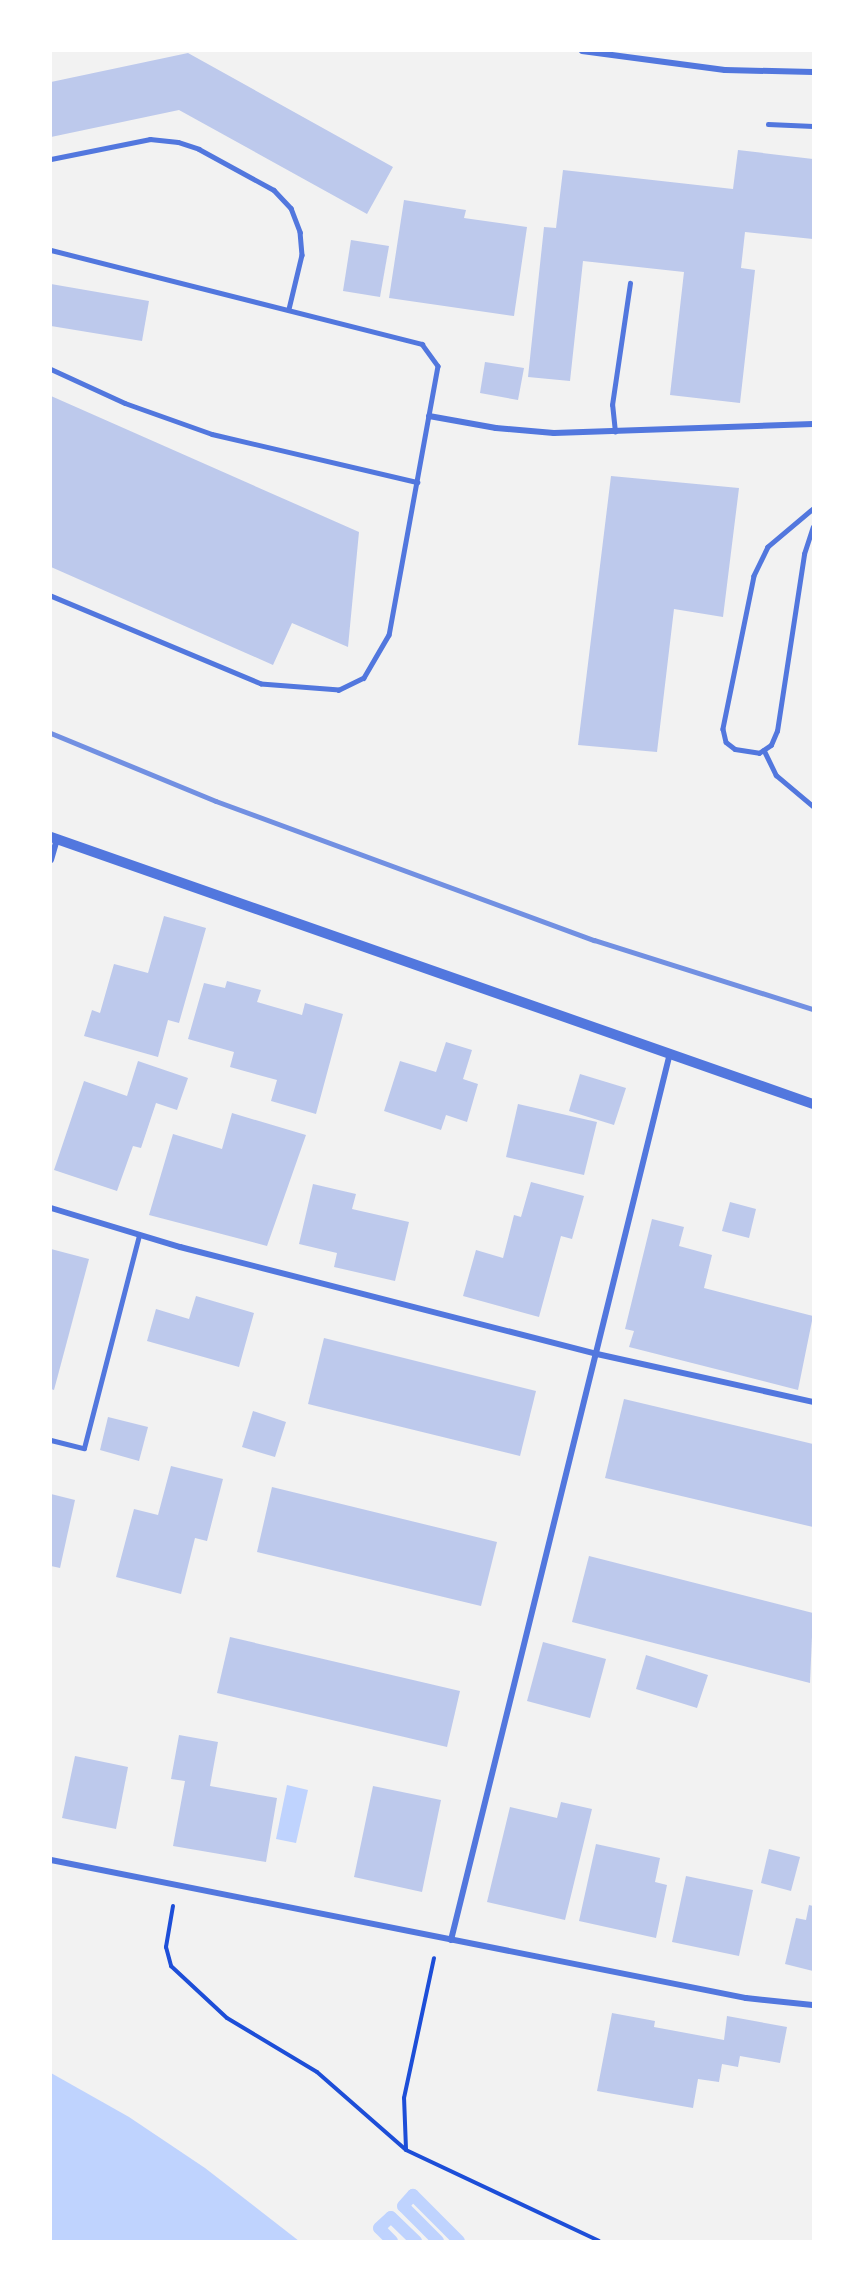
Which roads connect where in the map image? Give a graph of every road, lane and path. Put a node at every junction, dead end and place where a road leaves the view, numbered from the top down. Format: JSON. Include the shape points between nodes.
{"nodes":[{"id":1,"x":582,"y":51,"type":"edge"},
{"id":2,"x":813,"y":72,"type":"edge"},
{"id":3,"x":768,"y":124,"type":"dead end"},
{"id":4,"x":813,"y":126,"type":"edge"},
{"id":5,"x":51,"y":159,"type":"edge"},
{"id":6,"x":51,"y":250,"type":"edge"},
{"id":7,"x":630,"y":283,"type":"dead end"},
{"id":8,"x":289,"y":309,"type":"junction"},
{"id":9,"x":51,"y":369,"type":"edge"},
{"id":10,"x":429,"y":416,"type":"junction"},
{"id":11,"x":813,"y":424,"type":"edge"},
{"id":12,"x":615,"y":432,"type":"junction"},
{"id":13,"x":417,"y":482,"type":"junction"},
{"id":14,"x":813,"y":509,"type":"edge"},
{"id":15,"x":813,"y":527,"type":"edge"},
{"id":16,"x":51,"y":596,"type":"edge"},
{"id":17,"x":764,"y":750,"type":"junction"},
{"id":18,"x":813,"y":806,"type":"edge"},
{"id":19,"x":54,"y":838,"type":"edge"},
{"id":20,"x":51,"y":860,"type":"edge"},
{"id":21,"x":670,"y":1052,"type":"junction"},
{"id":22,"x":813,"y":1104,"type":"edge"},
{"id":23,"x":51,"y":1208,"type":"edge"},
{"id":24,"x":139,"y":1234,"type":"junction"},
{"id":25,"x":597,"y":1354,"type":"junction"},
{"id":26,"x":813,"y":1402,"type":"edge"},
{"id":27,"x":51,"y":1440,"type":"edge"},
{"id":28,"x":51,"y":1860,"type":"edge"},
{"id":29,"x":177,"y":1885,"type":"junction"},
{"id":30,"x":439,"y":1937,"type":"junction"},
{"id":31,"x":451,"y":1940,"type":"junction"},
{"id":32,"x":813,"y":2005,"type":"edge"},
{"id":33,"x":406,"y":2150,"type":"junction"},
{"id":34,"x":599,"y":2241,"type":"edge"}],
"edges":[{"from":1,"to":2,"type":"street","via":[[725,70]]},
{"from":3,"to":4,"type":"lane"},
{"from":5,"to":8,"type":"lane","via":[[150,139],[178,142],[199,148],[274,190],[291,208],[300,232],[302,255]]},
{"from":6,"to":8,"type":"lane"},
{"from":7,"to":12,"type":"lane","via":[[612,405]]},
{"from":8,"to":10,"type":"lane","via":[[422,344],[438,366]]},
{"from":9,"to":13,"type":"lane","via":[[125,403],[212,434]]},
{"from":10,"to":12,"type":"street","via":[[496,428]]},
{"from":10,"to":13,"type":"lane"},
{"from":11,"to":12,"type":"street"},
{"from":13,"to":16,"type":"lane","via":[[389,635],[364,678],[339,690],[261,684]]},
{"from":14,"to":17,"type":"lane","via":[[768,548],[754,576],[741,636],[723,729],[726,742],[735,750]]},
{"from":15,"to":17,"type":"lane","via":[[804,554],[777,731]]},
{"from":17,"to":18,"type":"lane","via":[[776,775]]},
{"from":19,"to":20,"type":"street"},
{"from":19,"to":21,"type":"street"},
{"from":21,"to":22,"type":"street"},
{"from":21,"to":25,"type":"street"},
{"from":23,"to":24,"type":"street"},
{"from":24,"to":25,"type":"street"},
{"from":24,"to":27,"type":"lane","via":[[84,1448]]},
{"from":25,"to":26,"type":"street"},
{"from":25,"to":31,"type":"street"},
{"from":28,"to":29,"type":"street"},
{"from":29,"to":30,"type":"street"},
{"from":29,"to":33,"type":"path","via":[[166,1947],[171,1966],[227,2018],[317,2072]]},
{"from":30,"to":31,"type":"street"},
{"from":30,"to":33,"type":"path","via":[[410,2058],[404,2098]]},
{"from":31,"to":32,"type":"street","via":[[746,1998]]},
{"from":33,"to":34,"type":"path"}]}
